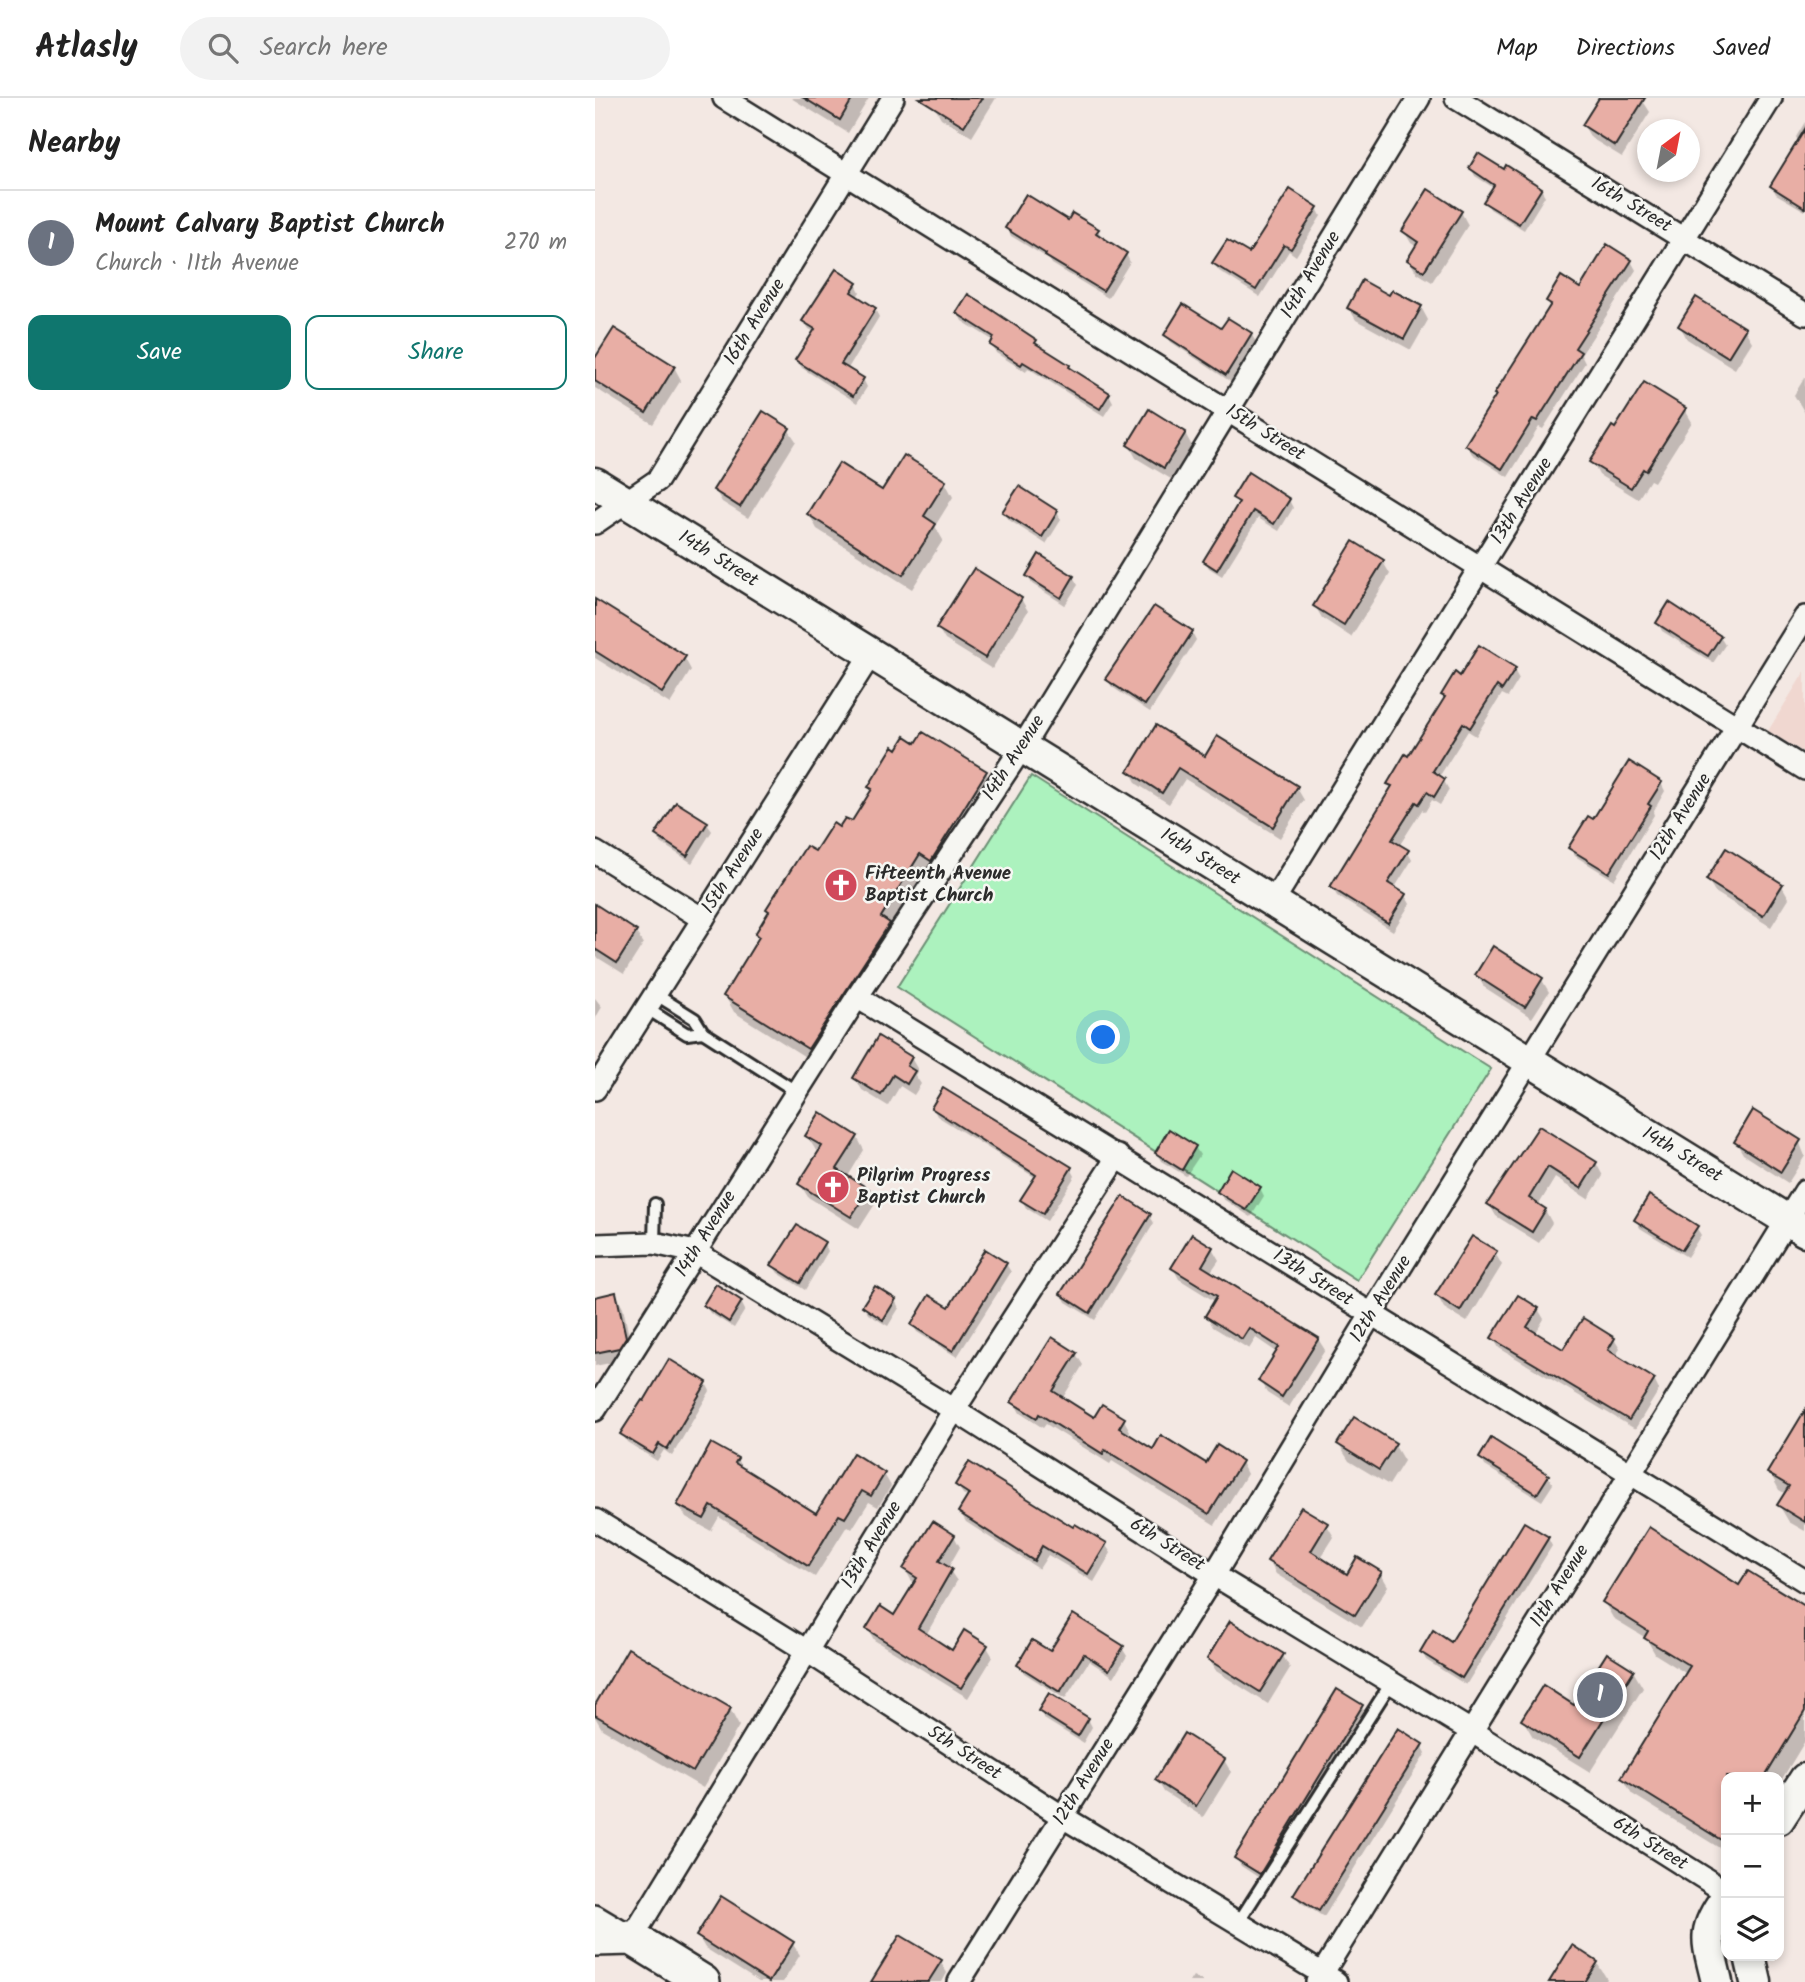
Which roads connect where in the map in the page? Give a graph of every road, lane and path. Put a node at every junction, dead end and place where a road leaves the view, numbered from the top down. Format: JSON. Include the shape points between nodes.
{"nodes":[{"id":1,"x":724,"y":98,"type":"edge"},
{"id":2,"x":893,"y":98,"type":"edge"},
{"id":3,"x":1419,"y":98,"type":"edge"},
{"id":4,"x":1456,"y":98,"type":"edge"},
{"id":5,"x":1771,"y":98,"type":"edge"},
{"id":6,"x":846,"y":174,"type":"junction"},
{"id":7,"x":1685,"y":239,"type":"junction"},
{"id":8,"x":1805,"y":314,"type":"edge"},
{"id":9,"x":1228,"y":410,"type":"junction"},
{"id":10,"x":595,"y":483,"type":"edge"},
{"id":11,"x":627,"y":503,"type":"junction"},
{"id":12,"x":595,"y":523,"type":"edge"},
{"id":13,"x":1481,"y":566,"type":"junction"},
{"id":14,"x":1805,"y":617,"type":"edge"},
{"id":15,"x":871,"y":654,"type":"junction"},
{"id":16,"x":1737,"y":727,"type":"junction"},
{"id":17,"x":1023,"y":746,"type":"junction"},
{"id":18,"x":1805,"y":769,"type":"edge"},
{"id":19,"x":595,"y":852,"type":"edge"},
{"id":20,"x":1272,"y":903,"type":"junction"},
{"id":21,"x":703,"y":919,"type":"junction"},
{"id":22,"x":857,"y":998,"type":"junction"},
{"id":23,"x":650,"y":1001,"type":"junction"},
{"id":24,"x":703,"y":1032,"type":"junction"},
{"id":25,"x":1528,"y":1061,"type":"junction"},
{"id":26,"x":595,"y":1089,"type":"edge"},
{"id":27,"x":797,"y":1092,"type":"junction"},
{"id":28,"x":1118,"y":1156,"type":"junction"},
{"id":29,"x":1805,"y":1191,"type":"edge"},
{"id":30,"x":655,"y":1204,"type":"dead end"},
{"id":31,"x":1796,"y":1225,"type":"edge"},
{"id":32,"x":654,"y":1242,"type":"junction"},
{"id":33,"x":595,"y":1245,"type":"edge"},
{"id":34,"x":695,"y":1252,"type":"junction"},
{"id":35,"x":1371,"y":1315,"type":"junction"},
{"id":36,"x":595,"y":1410,"type":"edge"},
{"id":37,"x":954,"y":1410,"type":"junction"},
{"id":38,"x":1630,"y":1473,"type":"junction"},
{"id":39,"x":595,"y":1520,"type":"edge"},
{"id":40,"x":1214,"y":1575,"type":"junction"},
{"id":41,"x":1805,"y":1581,"type":"edge"},
{"id":42,"x":807,"y":1651,"type":"junction"},
{"id":43,"x":1391,"y":1683,"type":"junction"},
{"id":44,"x":1471,"y":1731,"type":"junction"},
{"id":45,"x":1805,"y":1779,"type":"edge"},
{"id":46,"x":1784,"y":1811,"type":"edge"},
{"id":47,"x":1063,"y":1816,"type":"junction"},
{"id":48,"x":1721,"y":1889,"type":"edge"},
{"id":49,"x":1721,"y":1905,"type":"edge"},
{"id":50,"x":595,"y":1916,"type":"edge"},
{"id":51,"x":1238,"y":1923,"type":"junction"},
{"id":52,"x":632,"y":1938,"type":"junction"},
{"id":53,"x":595,"y":1939,"type":"edge"},
{"id":54,"x":1751,"y":1961,"type":"edge"},
{"id":55,"x":1325,"y":1979,"type":"edge"},
{"id":56,"x":703,"y":1982,"type":"edge"},
{"id":57,"x":959,"y":1982,"type":"edge"},
{"id":58,"x":1717,"y":1982,"type":"edge"},
{"id":59,"x":1756,"y":1982,"type":"edge"}],
"edges":[{"from":1,"to":6,"type":"street","name":"15th Street"},
{"from":2,"to":6,"type":"street","name":"16th Avenue"},
{"from":3,"to":9,"type":"street","name":"14th Avenue"},
{"from":4,"to":7,"type":"street","name":"16th Street"},
{"from":5,"to":7,"type":"street","name":"13th Avenue"},
{"from":6,"to":9,"type":"street","name":"15th Street"},
{"from":6,"to":11,"type":"street","name":"16th Avenue","via":[[658,480]]},
{"from":7,"to":8,"type":"street","name":"16th Street"},
{"from":7,"to":13,"type":"street","name":"13th Avenue"},
{"from":9,"to":13,"type":"street","name":"15th Street"},
{"from":9,"to":17,"type":"street","name":"14th Avenue"},
{"from":10,"to":11,"type":"main road","name":"14th Street"},
{"from":11,"to":12,"type":"street","name":"16th Avenue"},
{"from":11,"to":15,"type":"main road","name":"14th Street"},
{"from":13,"to":16,"type":"street","name":"15th Street"},
{"from":13,"to":20,"type":"street","name":"13th Avenue"},
{"from":14,"to":16,"type":"street","name":"12th Avenue"},
{"from":15,"to":17,"type":"main road","name":"14th Street"},
{"from":15,"to":21,"type":"street","name":"15th Avenue"},
{"from":16,"to":18,"type":"street","name":"15th Street"},
{"from":16,"to":25,"type":"street","name":"12th Avenue"},
{"from":17,"to":20,"type":"main road","name":"14th Street"},
{"from":17,"to":22,"type":"street","name":"14th Avenue"},
{"from":19,"to":21,"type":"street"},
{"from":20,"to":25,"type":"main road","name":"14th Street"},
{"from":21,"to":23,"type":"street","name":"15th Avenue"},
{"from":22,"to":27,"type":"street","name":"14th Avenue"},
{"from":22,"to":28,"type":"street","name":"13th Street"},
{"from":23,"to":24,"type":"lane","via":[[695,1019]]},
{"from":23,"to":24,"type":"lane","via":[[687,1034]]},
{"from":23,"to":26,"type":"street","name":"15th Avenue"},
{"from":24,"to":27,"type":"lane"},
{"from":25,"to":31,"type":"main road","name":"14th Street"},
{"from":25,"to":35,"type":"street","name":"12th Avenue"},
{"from":27,"to":34,"type":"street","name":"14th Avenue"},
{"from":28,"to":35,"type":"street","name":"13th Street"},
{"from":28,"to":37,"type":"street","name":"13th Avenue"},
{"from":29,"to":31,"type":"street","name":"11th Avenue"},
{"from":30,"to":32,"type":"lane"},
{"from":31,"to":38,"type":"street","name":"11th Avenue"},
{"from":32,"to":33,"type":"street","name":"6th Street"},
{"from":32,"to":34,"type":"street","name":"6th Street"},
{"from":34,"to":36,"type":"street","name":"14th Avenue"},
{"from":34,"to":37,"type":"street","name":"6th Street"},
{"from":35,"to":38,"type":"street","name":"13th Street"},
{"from":35,"to":40,"type":"street","name":"12th Avenue"},
{"from":37,"to":40,"type":"street","name":"6th Street"},
{"from":37,"to":42,"type":"street","name":"13th Avenue"},
{"from":38,"to":41,"type":"street","name":"13th Street"},
{"from":38,"to":44,"type":"street","name":"11th Avenue"},
{"from":39,"to":42,"type":"street","name":"5th Street"},
{"from":40,"to":43,"type":"street","name":"6th Street"},
{"from":40,"to":47,"type":"street","name":"12th Avenue"},
{"from":42,"to":47,"type":"street","name":"5th Street"},
{"from":42,"to":52,"type":"street","name":"13th Avenue"},
{"from":43,"to":44,"type":"street","name":"6th Street"},
{"from":43,"to":51,"type":"lane"},
{"from":44,"to":48,"type":"street","name":"6th Street"},
{"from":44,"to":55,"type":"street","name":"11th Avenue"},
{"from":45,"to":46,"type":"main road"},
{"from":47,"to":51,"type":"street","name":"5th Street"},
{"from":47,"to":57,"type":"street","name":"12th Avenue"},
{"from":49,"to":58,"type":"main road","via":[[1707,1937]]},
{"from":50,"to":52,"type":"street"},
{"from":51,"to":55,"type":"street","name":"5th Street"},
{"from":52,"to":53,"type":"main road"},
{"from":52,"to":56,"type":"main road"},
{"from":54,"to":59,"type":"main road"}]}
